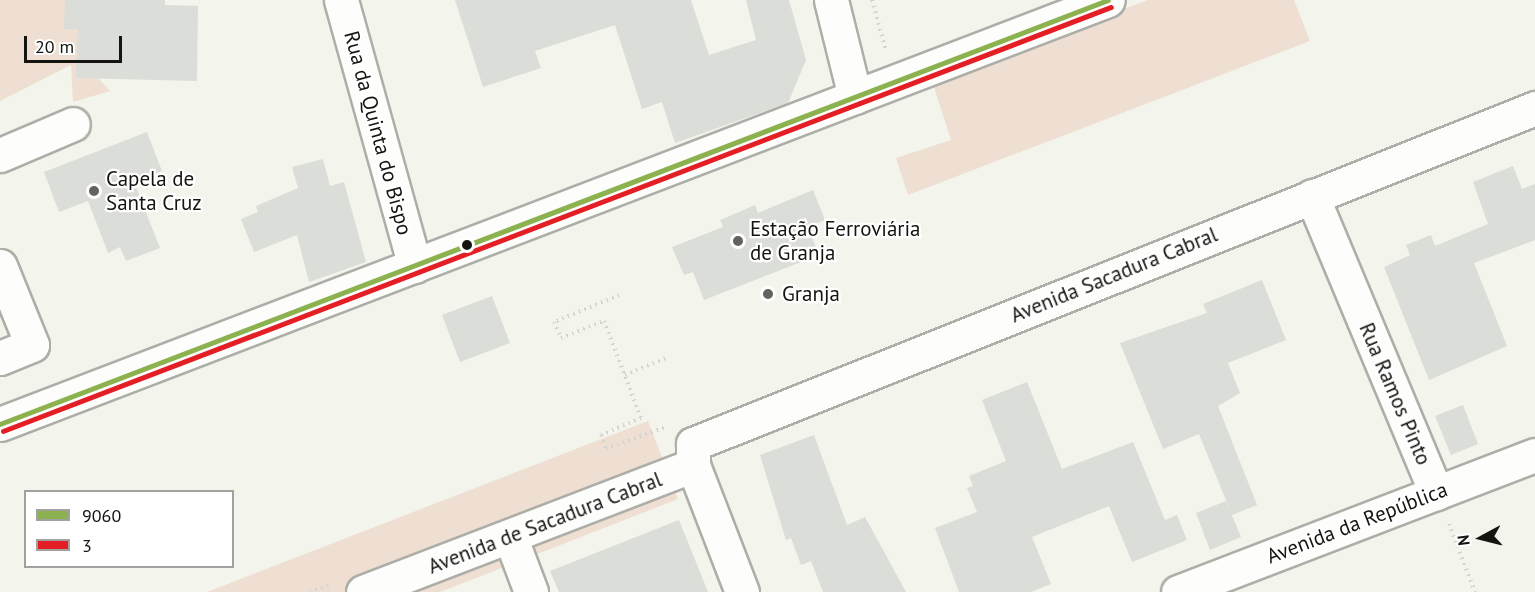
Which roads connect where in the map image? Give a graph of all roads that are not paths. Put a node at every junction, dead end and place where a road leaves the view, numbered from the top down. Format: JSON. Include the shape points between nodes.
{"nodes":[{"id":1,"x":341,"y":0,"type":"edge"},
{"id":2,"x":831,"y":0,"type":"edge"},
{"id":3,"x":1108,"y":0,"type":"edge"},
{"id":4,"x":855,"y":97,"type":"junction"},
{"id":5,"x":1535,"y":108,"type":"edge"},
{"id":6,"x":73,"y":124,"type":"dead end"},
{"id":7,"x":0,"y":155,"type":"edge"},
{"id":8,"x":1312,"y":196,"type":"junction"},
{"id":9,"x":0,"y":266,"type":"edge"},
{"id":10,"x":415,"y":266,"type":"junction"},
{"id":11,"x":0,"y":358,"type":"edge"},
{"id":12,"x":0,"y":424,"type":"edge"},
{"id":13,"x":693,"y":455,"type":"junction"},
{"id":14,"x":1535,"y":455,"type":"edge"},
{"id":15,"x":1436,"y":493,"type":"junction"},
{"id":16,"x":510,"y":536,"type":"junction"},
{"id":17,"x":363,"y":592,"type":"edge"},
{"id":18,"x":531,"y":592,"type":"edge"},
{"id":19,"x":742,"y":592,"type":"edge"},
{"id":20,"x":1178,"y":592,"type":"edge"}],
"edges":[{"from":1,"to":10,"type":"street","name":"Rua da Quinta do Bispo"},
{"from":2,"to":4,"type":"street"},
{"from":3,"to":4,"type":"street"},
{"from":4,"to":10,"type":"street"},
{"from":5,"to":8,"type":"street","name":"Avenida Sacadura Cabral"},
{"from":6,"to":7,"type":"street"},
{"from":8,"to":13,"type":"street","name":"Avenida Sacadura Cabral"},
{"from":8,"to":15,"type":"street","name":"Rua Ramos Pinto"},
{"from":9,"to":11,"type":"street","via":[[32,345]]},
{"from":10,"to":12,"type":"street"},
{"from":13,"to":16,"type":"street","name":"Avenida de Sacadura Cabral"},
{"from":13,"to":19,"type":"street"},
{"from":14,"to":15,"type":"street","name":"Avenida da República"},
{"from":15,"to":20,"type":"street","name":"Avenida da República"},
{"from":16,"to":17,"type":"street","name":"Avenida de Sacadura Cabral"},
{"from":16,"to":18,"type":"street"}]}
